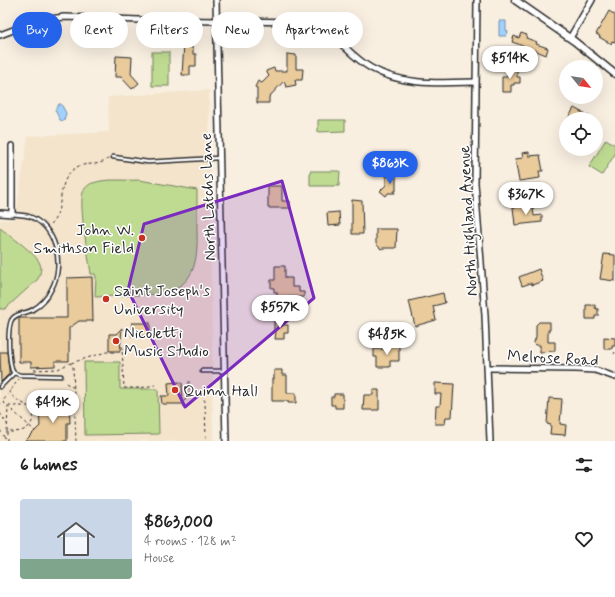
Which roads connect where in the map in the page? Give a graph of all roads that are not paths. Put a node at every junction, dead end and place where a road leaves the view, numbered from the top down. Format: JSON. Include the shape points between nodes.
{"nodes":[{"id":1,"x":216,"y":0,"type":"edge"},
{"id":2,"x":477,"y":0,"type":"edge"},
{"id":3,"x":515,"y":0,"type":"edge"},
{"id":4,"x":592,"y":0,"type":"edge"},
{"id":5,"x":216,"y":12,"type":"edge"},
{"id":6,"x":211,"y":21,"type":"edge"},
{"id":7,"x":264,"y":21,"type":"edge"},
{"id":8,"x":0,"y":35,"type":"edge"},
{"id":9,"x":570,"y":38,"type":"junction"},
{"id":10,"x":217,"y":48,"type":"edge"},
{"id":11,"x":615,"y":74,"type":"edge"},
{"id":12,"x":475,"y":82,"type":"junction"},
{"id":13,"x":12,"y":146,"type":"dead end"},
{"id":14,"x":113,"y":157,"type":"road end"},
{"id":15,"x":219,"y":158,"type":"junction"},
{"id":16,"x":0,"y":213,"type":"edge"},
{"id":17,"x":12,"y":214,"type":"junction"},
{"id":18,"x":488,"y":368,"type":"junction"},
{"id":19,"x":202,"y":371,"type":"dead end"},
{"id":20,"x":225,"y":371,"type":"junction"},
{"id":21,"x":14,"y":373,"type":"junction"},
{"id":22,"x":61,"y":376,"type":"dead end"},
{"id":23,"x":615,"y":377,"type":"edge"},
{"id":24,"x":0,"y":387,"type":"edge"},
{"id":25,"x":226,"y":441,"type":"edge"},
{"id":26,"x":490,"y":441,"type":"edge"}],
"edges":[{"from":1,"to":5,"type":"street","name":"North Latchs Lane"},
{"from":2,"to":12,"type":"street","name":"North Highland Avenue"},
{"from":3,"to":9,"type":"street"},
{"from":4,"to":9,"type":"street"},
{"from":6,"to":8,"type":"street","via":[[52,18],[24,25]]},
{"from":7,"to":12,"type":"street","via":[[290,21],[312,25],[328,32],[371,68],[390,76],[414,82]]},
{"from":9,"to":11,"type":"street"},
{"from":10,"to":15,"type":"street","name":"North Latchs Lane"},
{"from":12,"to":18,"type":"street","name":"North Highland Avenue","via":[[475,183]]},
{"from":13,"to":17,"type":"street"},
{"from":14,"to":15,"type":"lane","via":[[148,162]]},
{"from":15,"to":20,"type":"street","name":"North Latchs Lane"},
{"from":16,"to":17,"type":"street"},
{"from":17,"to":21,"type":"lane","via":[[32,218],[45,229],[57,250],[59,262],[58,274],[44,300],[31,311],[12,320],[8,347]]},
{"from":18,"to":23,"type":"street","name":"Melrose Road","via":[[595,370]]},
{"from":18,"to":26,"type":"street","name":"North Highland Avenue"},
{"from":19,"to":20,"type":"lane"},
{"from":20,"to":25,"type":"street","name":"North Latchs Lane"},
{"from":21,"to":22,"type":"lane"},
{"from":21,"to":24,"type":"lane"}]}
